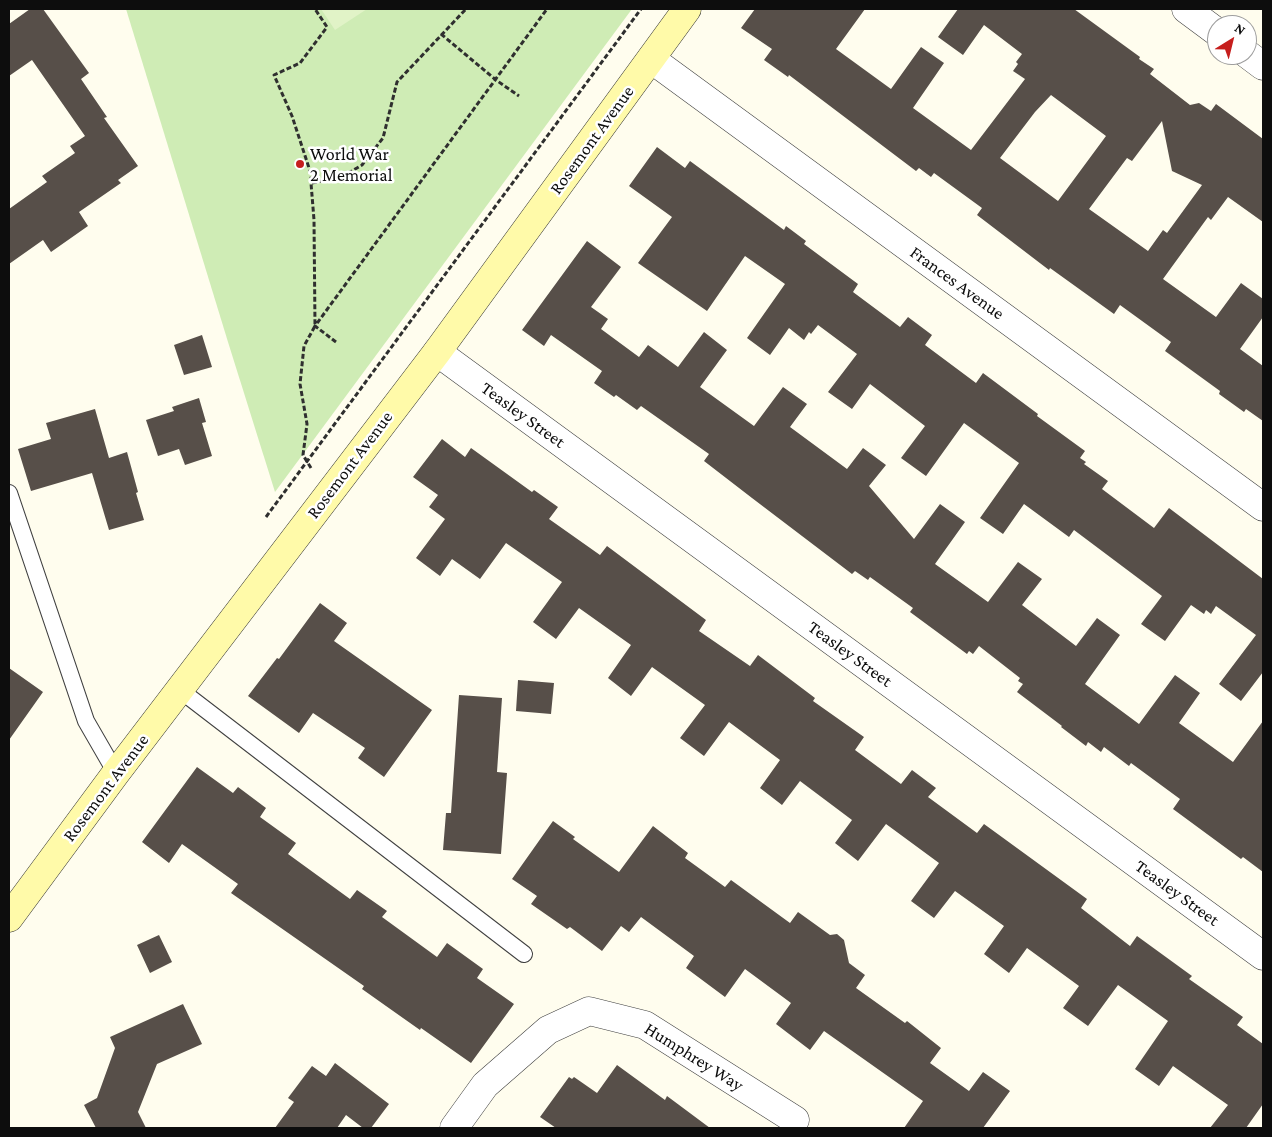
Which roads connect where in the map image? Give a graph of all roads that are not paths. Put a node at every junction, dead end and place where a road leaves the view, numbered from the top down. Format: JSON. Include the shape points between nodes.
{"nodes":[{"id":1,"x":687,"y":9,"type":"edge"},
{"id":2,"x":1186,"y":9,"type":"edge"},
{"id":3,"x":1207,"y":25,"type":"edge"},
{"id":4,"x":651,"y":59,"type":"junction"},
{"id":5,"x":437,"y":352,"type":"junction"},
{"id":6,"x":10,"y":493,"type":"edge"},
{"id":7,"x":1263,"y":507,"type":"edge"},
{"id":8,"x":180,"y":690,"type":"junction"},
{"id":9,"x":116,"y":773,"type":"junction"},
{"id":10,"x":9,"y":918,"type":"edge"},
{"id":11,"x":524,"y":954,"type":"dead end"},
{"id":12,"x":1263,"y":956,"type":"edge"},
{"id":13,"x":795,"y":1120,"type":"dead end"},
{"id":14,"x":454,"y":1128,"type":"edge"}],
"edges":[{"from":1,"to":4,"type":"street","name":"Rosemont Avenue"},
{"from":2,"to":3,"type":"street"},
{"from":4,"to":5,"type":"street","name":"Rosemont Avenue"},
{"from":4,"to":7,"type":"street","name":"Frances Avenue"},
{"from":5,"to":8,"type":"street","name":"Rosemont Avenue"},
{"from":5,"to":12,"type":"street","name":"Teasley Street"},
{"from":6,"to":9,"type":"lane","via":[[86,721]]},
{"from":8,"to":9,"type":"street","name":"Rosemont Avenue"},
{"from":8,"to":11,"type":"lane"},
{"from":9,"to":10,"type":"street","name":"Rosemont Avenue"},
{"from":13,"to":14,"type":"street","name":"Humphrey Way","via":[[645,1025],[589,1011],[541,1036],[485,1085]]}]}
